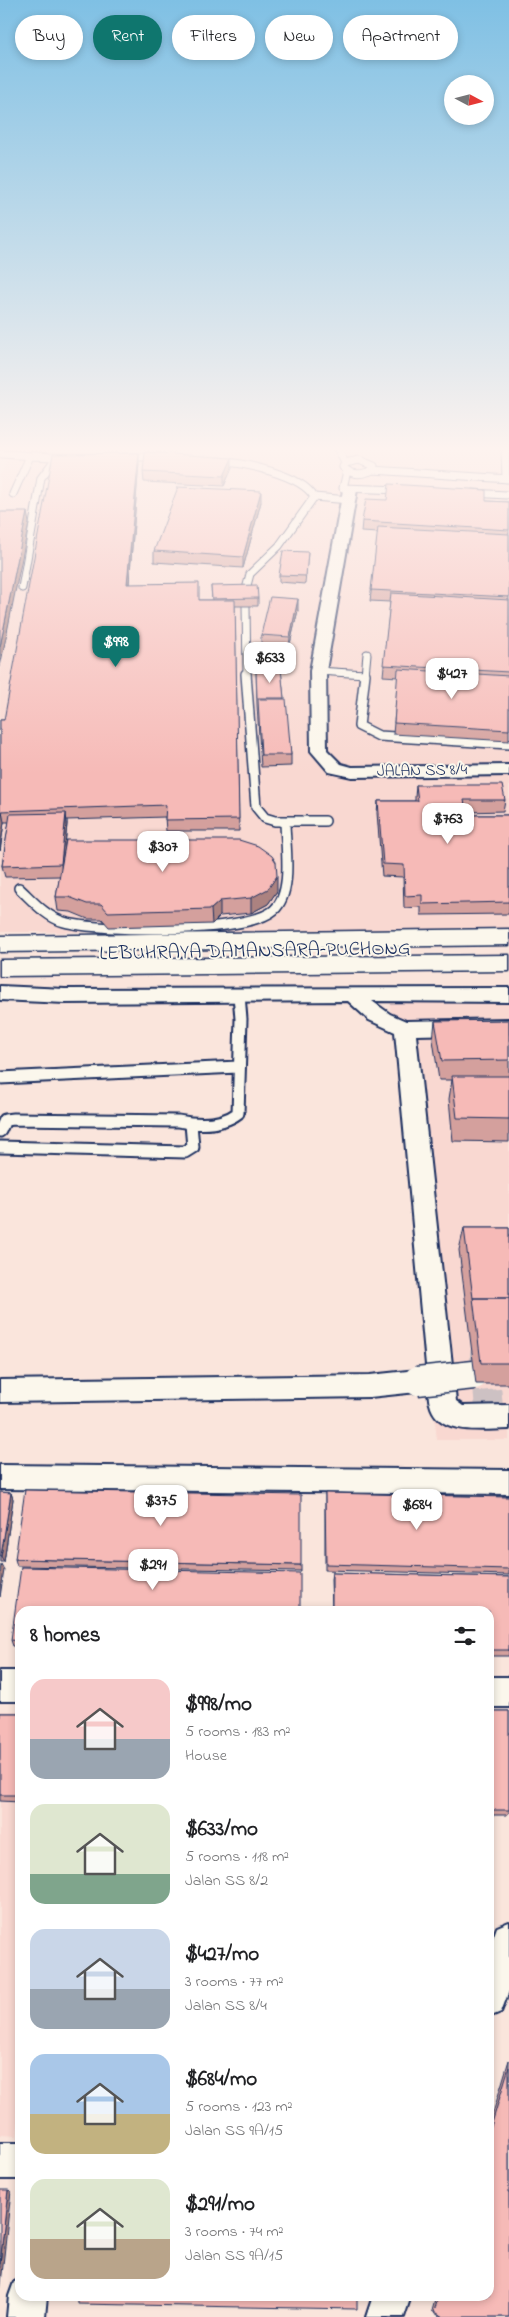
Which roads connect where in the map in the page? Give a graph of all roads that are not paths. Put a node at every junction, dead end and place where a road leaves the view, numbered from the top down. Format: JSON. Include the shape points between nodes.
{"nodes":[{"id":1,"x":27,"y":557,"type":"edge"},
{"id":2,"x":267,"y":557,"type":"edge"},
{"id":3,"x":338,"y":557,"type":"edge"},
{"id":4,"x":22,"y":588,"type":"dead end"},
{"id":5,"x":245,"y":593,"type":"edge"},
{"id":6,"x":246,"y":606,"type":"edge"},
{"id":7,"x":367,"y":654,"type":"dead end"},
{"id":8,"x":318,"y":671,"type":"junction"},
{"id":9,"x":365,"y":674,"type":"junction"},
{"id":10,"x":509,"y":744,"type":"edge"},
{"id":11,"x":509,"y":770,"type":"edge"},
{"id":12,"x":285,"y":821,"type":"junction"},
{"id":13,"x":324,"y":821,"type":"dead end"},
{"id":14,"x":18,"y":888,"type":"dead end"},
{"id":15,"x":509,"y":937,"type":"edge"},
{"id":16,"x":0,"y":944,"type":"edge"},
{"id":17,"x":509,"y":949,"type":"edge"},
{"id":18,"x":0,"y":954,"type":"edge"},
{"id":19,"x":509,"y":963,"type":"edge"},
{"id":20,"x":0,"y":968,"type":"edge"},
{"id":21,"x":509,"y":976,"type":"edge"},
{"id":22,"x":0,"y":977,"type":"edge"},
{"id":23,"x":0,"y":993,"type":"edge"},
{"id":24,"x":353,"y":994,"type":"junction"},
{"id":25,"x":239,"y":995,"type":"junction"},
{"id":26,"x":509,"y":995,"type":"edge"},
{"id":27,"x":509,"y":1026,"type":"edge"},
{"id":28,"x":405,"y":1028,"type":"junction"},
{"id":29,"x":238,"y":1067,"type":"junction"},
{"id":30,"x":0,"y":1078,"type":"edge"},
{"id":31,"x":191,"y":1124,"type":"junction"},
{"id":32,"x":0,"y":1131,"type":"edge"},
{"id":33,"x":0,"y":1147,"type":"edge"},
{"id":34,"x":500,"y":1374,"type":"edge"},
{"id":35,"x":0,"y":1391,"type":"edge"},
{"id":36,"x":509,"y":1417,"type":"edge"},
{"id":37,"x":0,"y":1477,"type":"edge"},
{"id":38,"x":509,"y":1482,"type":"edge"},
{"id":39,"x":0,"y":1686,"type":"edge"},
{"id":40,"x":15,"y":1686,"type":"edge"},
{"id":41,"x":494,"y":1692,"type":"edge"},
{"id":42,"x":509,"y":1692,"type":"edge"},
{"id":43,"x":509,"y":1939,"type":"edge"},
{"id":44,"x":494,"y":1980,"type":"edge"},
{"id":45,"x":0,"y":2161,"type":"edge"},
{"id":46,"x":15,"y":2161,"type":"edge"},
{"id":47,"x":28,"y":2301,"type":"edge"},
{"id":48,"x":390,"y":2301,"type":"edge"},
{"id":49,"x":26,"y":2317,"type":"edge"},
{"id":50,"x":385,"y":2317,"type":"edge"}],
"edges":[{"from":1,"to":4,"type":"lane"},
{"from":2,"to":5,"type":"lane","via":[[250,574]]},
{"from":3,"to":8,"type":"street"},
{"from":6,"to":12,"type":"lane","via":[[246,667],[256,807],[265,818]]},
{"from":7,"to":9,"type":"lane"},
{"from":8,"to":9,"type":"lane"},
{"from":8,"to":11,"type":"street","name":"JALAN SS 8/4","via":[[319,751],[335,768],[352,772]]},
{"from":9,"to":10,"type":"lane","via":[[358,726],[379,736]]},
{"from":12,"to":13,"type":"lane"},
{"from":12,"to":14,"type":"lane","via":[[288,875],[274,911],[258,920],[182,927],[77,925],[61,922]]},
{"from":15,"to":16,"type":"highway"},
{"from":17,"to":18,"type":"highway","name":"LEBUHRAYA DAMANSARA–PUCHONG"},
{"from":19,"to":20,"type":"highway","name":"LEBUHRAYA DAMANSARA–PUCHONG"},
{"from":21,"to":22,"type":"highway"},
{"from":23,"to":25,"type":"street"},
{"from":24,"to":25,"type":"street"},
{"from":24,"to":26,"type":"street"},
{"from":24,"to":28,"type":"street","via":[[383,1020]]},
{"from":25,"to":29,"type":"lane"},
{"from":27,"to":28,"type":"street"},
{"from":28,"to":36,"type":"street","via":[[443,1404],[450,1414],[463,1418]]},
{"from":29,"to":30,"type":"lane"},
{"from":29,"to":31,"type":"lane","via":[[238,1112],[231,1120]]},
{"from":31,"to":32,"type":"lane","via":[[178,1121],[13,1119],[5,1120]]},
{"from":31,"to":33,"type":"lane","via":[[194,1147],[185,1152]]},
{"from":34,"to":35,"type":"street","bridge":true,"via":[[370,1386]]},
{"from":37,"to":38,"type":"street"},
{"from":39,"to":40,"type":"street"},
{"from":41,"to":42,"type":"street"},
{"from":43,"to":44,"type":"street"},
{"from":45,"to":46,"type":"street"},
{"from":47,"to":49,"type":"street"},
{"from":48,"to":50,"type":"street"}]}
